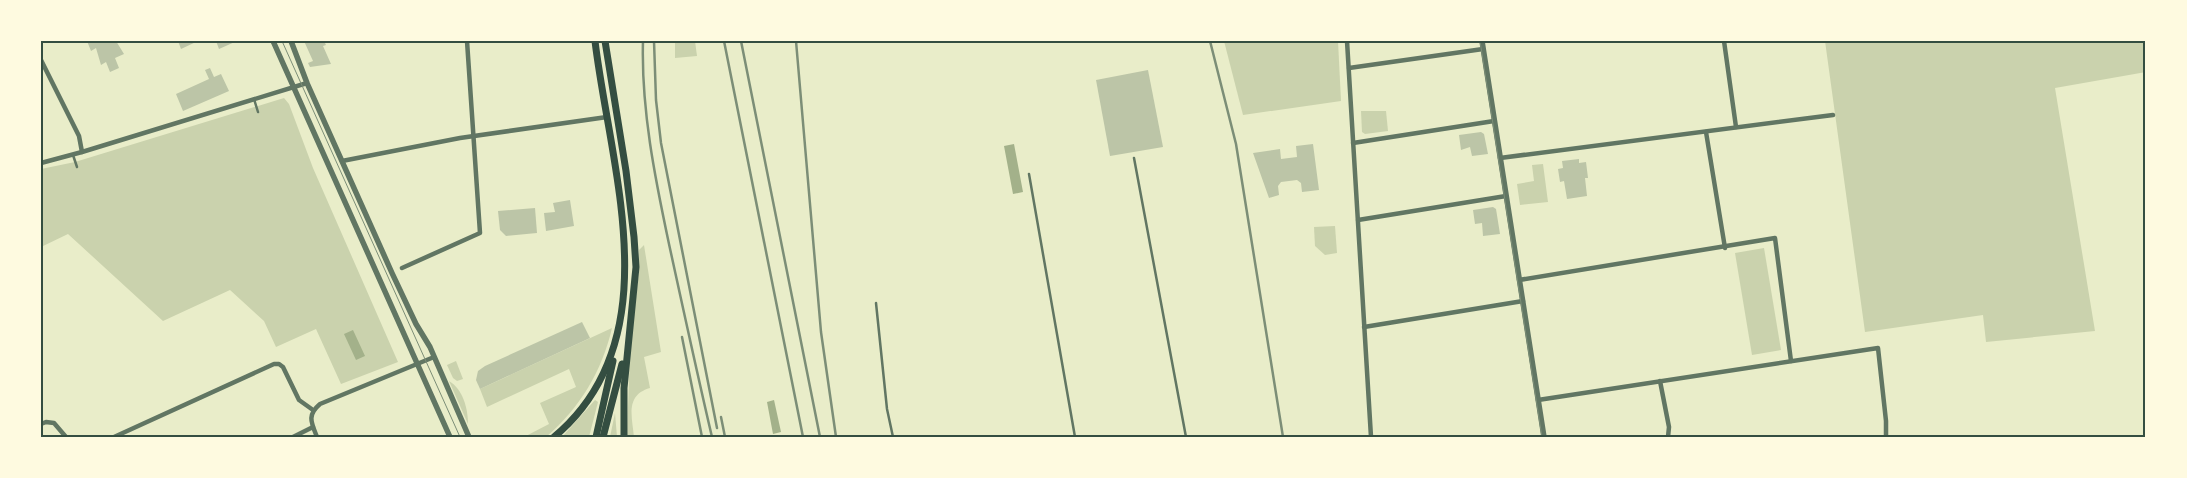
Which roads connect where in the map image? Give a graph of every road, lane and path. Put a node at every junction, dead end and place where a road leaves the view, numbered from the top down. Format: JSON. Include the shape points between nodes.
{"nodes":[{"id":1,"x":274,"y":41,"type":"edge"},
{"id":2,"x":290,"y":41,"type":"edge"},
{"id":3,"x":467,"y":41,"type":"edge"},
{"id":4,"x":595,"y":41,"type":"edge"},
{"id":5,"x":605,"y":41,"type":"edge"},
{"id":6,"x":1347,"y":41,"type":"edge"},
{"id":7,"x":1482,"y":41,"type":"edge"},
{"id":8,"x":1724,"y":41,"type":"edge"},
{"id":9,"x":1483,"y":49,"type":"junction"},
{"id":10,"x":41,"y":60,"type":"edge"},
{"id":11,"x":1349,"y":68,"type":"junction"},
{"id":12,"x":307,"y":82,"type":"junction"},
{"id":13,"x":293,"y":87,"type":"junction"},
{"id":14,"x":254,"y":99,"type":"junction"},
{"id":15,"x":258,"y":112,"type":"dead end"},
{"id":16,"x":1834,"y":115,"type":"dead end"},
{"id":17,"x":606,"y":117,"type":"junction"},
{"id":18,"x":1494,"y":121,"type":"junction"},
{"id":19,"x":1736,"y":127,"type":"junction"},
{"id":20,"x":1706,"y":132,"type":"junction"},
{"id":21,"x":473,"y":136,"type":"junction"},
{"id":22,"x":1353,"y":143,"type":"junction"},
{"id":23,"x":82,"y":152,"type":"junction"},
{"id":24,"x":73,"y":155,"type":"junction"},
{"id":25,"x":1134,"y":158,"type":"dead end"},
{"id":26,"x":1500,"y":158,"type":"junction"},
{"id":27,"x":342,"y":161,"type":"junction"},
{"id":28,"x":41,"y":163,"type":"edge"},
{"id":29,"x":77,"y":168,"type":"dead end"},
{"id":30,"x":1029,"y":174,"type":"dead end"},
{"id":31,"x":1506,"y":196,"type":"junction"},
{"id":32,"x":1358,"y":220,"type":"junction"},
{"id":33,"x":1725,"y":248,"type":"junction"},
{"id":34,"x":402,"y":268,"type":"dead end"},
{"id":35,"x":1520,"y":280,"type":"junction"},
{"id":36,"x":1523,"y":301,"type":"junction"},
{"id":37,"x":876,"y":303,"type":"dead end"},
{"id":38,"x":1364,"y":327,"type":"junction"},
{"id":39,"x":626,"y":346,"type":"junction"},
{"id":40,"x":614,"y":348,"type":"junction"},
{"id":41,"x":434,"y":358,"type":"junction"},
{"id":42,"x":1791,"y":361,"type":"junction"},
{"id":43,"x":418,"y":364,"type":"junction"},
{"id":44,"x":1660,"y":381,"type":"junction"},
{"id":45,"x":1538,"y":400,"type":"junction"},
{"id":46,"x":313,"y":410,"type":"junction"},
{"id":47,"x":41,"y":424,"type":"edge"},
{"id":48,"x":313,"y":427,"type":"junction"},
{"id":49,"x":66,"y":437,"type":"edge"},
{"id":50,"x":114,"y":437,"type":"edge"},
{"id":51,"x":293,"y":437,"type":"edge"},
{"id":52,"x":317,"y":437,"type":"edge"},
{"id":53,"x":450,"y":437,"type":"edge"},
{"id":54,"x":470,"y":437,"type":"edge"},
{"id":55,"x":554,"y":437,"type":"edge"},
{"id":56,"x":596,"y":437,"type":"edge"},
{"id":57,"x":603,"y":437,"type":"edge"},
{"id":58,"x":624,"y":437,"type":"edge"},
{"id":59,"x":893,"y":437,"type":"edge"},
{"id":60,"x":1075,"y":437,"type":"edge"},
{"id":61,"x":1186,"y":437,"type":"edge"},
{"id":62,"x":1371,"y":437,"type":"edge"},
{"id":63,"x":1544,"y":437,"type":"edge"},
{"id":64,"x":1668,"y":437,"type":"edge"},
{"id":65,"x":1886,"y":437,"type":"edge"}],
"edges":[{"from":1,"to":13,"type":"street"},
{"from":2,"to":12,"type":"street"},
{"from":3,"to":21,"type":"street"},
{"from":4,"to":17,"type":"main road"},
{"from":5,"to":39,"type":"main road","via":[[634,237],[636,267]]},
{"from":6,"to":11,"type":"street"},
{"from":7,"to":9,"type":"street"},
{"from":8,"to":19,"type":"street"},
{"from":9,"to":11,"type":"street"},
{"from":9,"to":18,"type":"street"},
{"from":10,"to":23,"type":"street","via":[[79,136]]},
{"from":11,"to":22,"type":"street"},
{"from":12,"to":13,"type":"street"},
{"from":12,"to":27,"type":"street"},
{"from":13,"to":14,"type":"street"},
{"from":13,"to":43,"type":"street"},
{"from":14,"to":15,"type":"lane"},
{"from":14,"to":23,"type":"street"},
{"from":16,"to":19,"type":"street"},
{"from":17,"to":21,"type":"street"},
{"from":17,"to":40,"type":"main road","via":[[625,239],[622,300]]},
{"from":18,"to":22,"type":"street"},
{"from":18,"to":26,"type":"street"},
{"from":19,"to":20,"type":"street"},
{"from":20,"to":26,"type":"street"},
{"from":20,"to":33,"type":"street"},
{"from":21,"to":27,"type":"street"},
{"from":21,"to":34,"type":"street","via":[[480,233]]},
{"from":22,"to":32,"type":"street"},
{"from":23,"to":24,"type":"street"},
{"from":24,"to":28,"type":"street"},
{"from":24,"to":29,"type":"lane"},
{"from":25,"to":61,"type":"lane"},
{"from":26,"to":31,"type":"street"},
{"from":27,"to":41,"type":"street"},
{"from":30,"to":60,"type":"lane"},
{"from":31,"to":32,"type":"street"},
{"from":31,"to":35,"type":"street"},
{"from":32,"to":38,"type":"street"},
{"from":33,"to":35,"type":"street"},
{"from":33,"to":42,"type":"street","via":[[1775,238]]},
{"from":35,"to":36,"type":"street"},
{"from":36,"to":38,"type":"street"},
{"from":36,"to":45,"type":"street"},
{"from":37,"to":59,"type":"lane","via":[[886,409]]},
{"from":38,"to":62,"type":"street"},
{"from":39,"to":57,"type":"main road"},
{"from":39,"to":58,"type":"main road"},
{"from":40,"to":55,"type":"main road","via":[[585,405]]},
{"from":40,"to":56,"type":"main road"},
{"from":41,"to":43,"type":"street"},
{"from":41,"to":54,"type":"street"},
{"from":42,"to":44,"type":"street"},
{"from":42,"to":65,"type":"street","via":[[1878,348]]},
{"from":43,"to":46,"type":"street","via":[[320,404]]},
{"from":43,"to":53,"type":"street"},
{"from":44,"to":45,"type":"street"},
{"from":44,"to":64,"type":"street","via":[[1669,426]]},
{"from":45,"to":63,"type":"street"},
{"from":46,"to":48,"type":"street"},
{"from":46,"to":50,"type":"street","via":[[299,400],[279,364]]},
{"from":47,"to":49,"type":"street","via":[[54,423]]},
{"from":48,"to":51,"type":"street"},
{"from":48,"to":52,"type":"street"}]}
